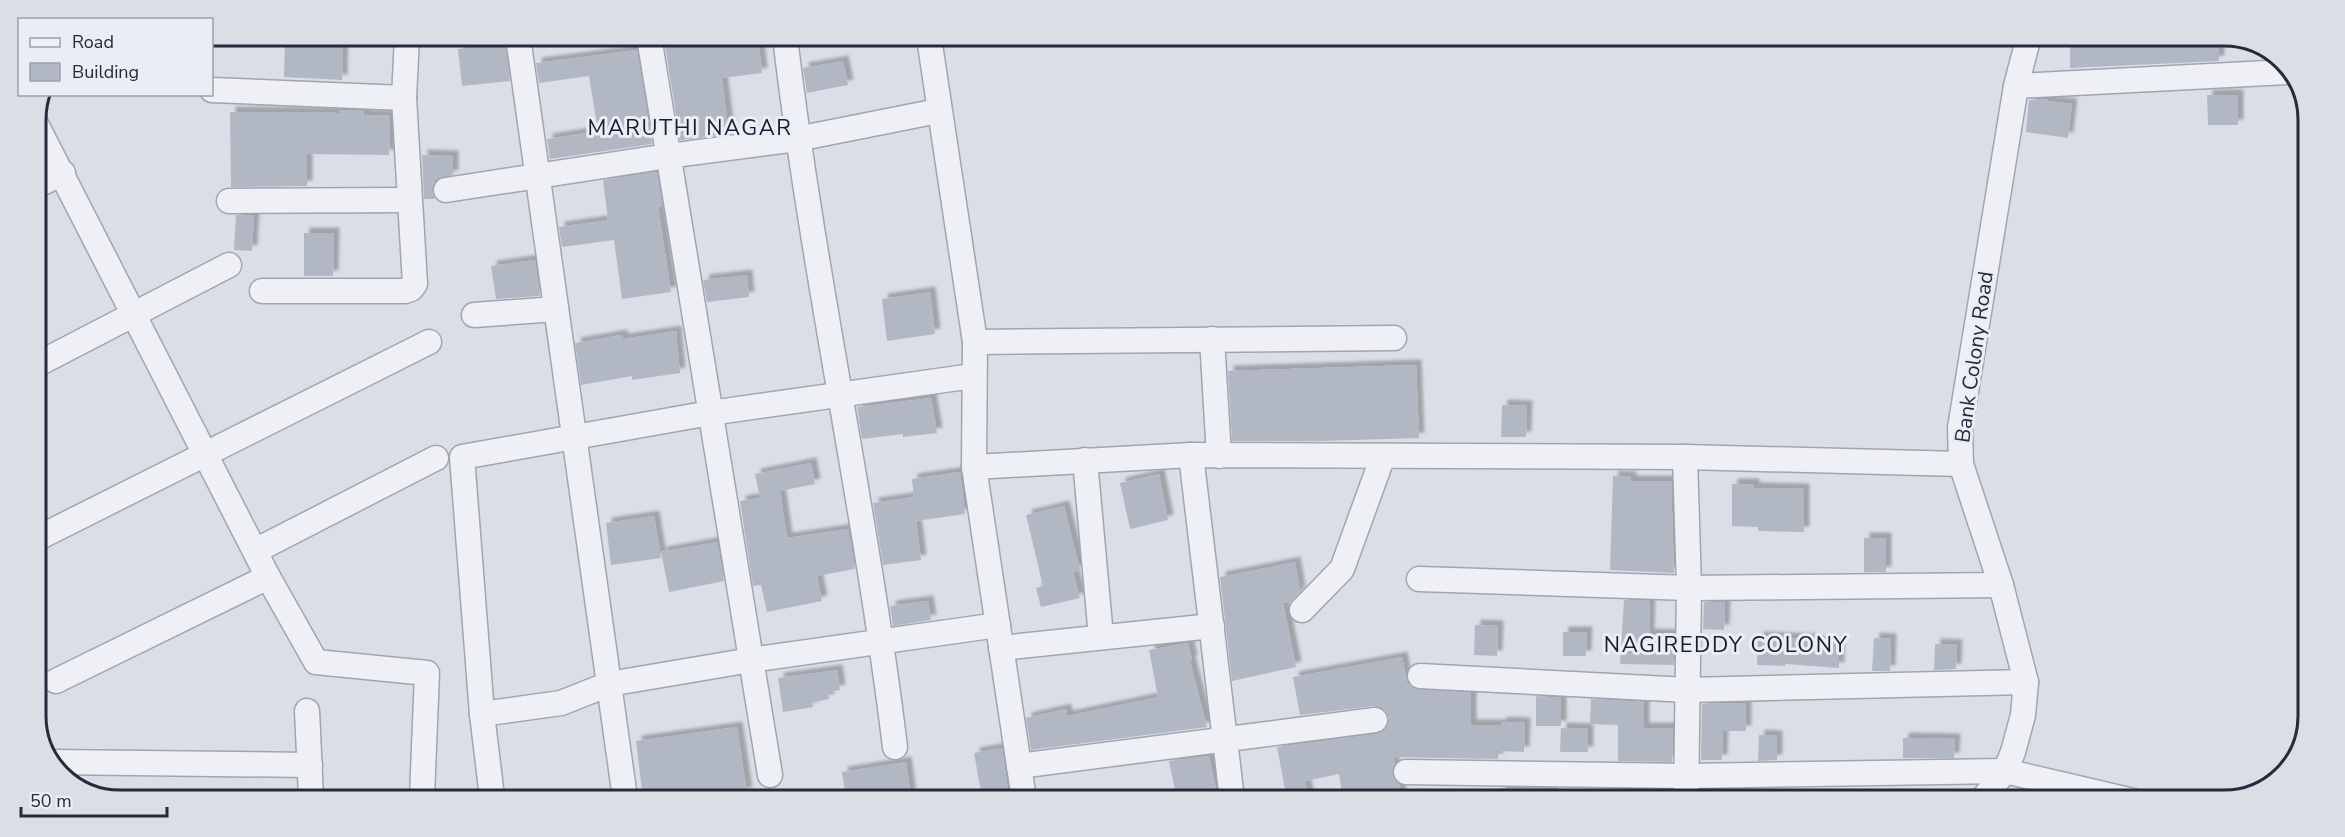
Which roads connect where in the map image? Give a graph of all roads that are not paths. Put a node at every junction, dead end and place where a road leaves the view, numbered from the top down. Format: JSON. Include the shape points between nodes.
{"nodes":[{"id":1,"x":407,"y":46,"type":"edge"},
{"id":2,"x":519,"y":46,"type":"edge"},
{"id":3,"x":650,"y":46,"type":"edge"},
{"id":4,"x":786,"y":46,"type":"edge"},
{"id":5,"x":930,"y":46,"type":"edge"},
{"id":6,"x":2026,"y":46,"type":"edge"},
{"id":7,"x":2280,"y":72,"type":"edge"},
{"id":8,"x":2016,"y":86,"type":"junction"},
{"id":9,"x":213,"y":90,"type":"edge"},
{"id":10,"x":404,"y":98,"type":"junction"},
{"id":11,"x":938,"y":111,"type":"junction"},
{"id":12,"x":797,"y":139,"type":"junction"},
{"id":13,"x":46,"y":142,"type":"edge"},
{"id":14,"x":668,"y":156,"type":"junction"},
{"id":15,"x":63,"y":173,"type":"junction"},
{"id":16,"x":537,"y":177,"type":"junction"},
{"id":17,"x":46,"y":181,"type":"edge"},
{"id":18,"x":446,"y":190,"type":"dead end"},
{"id":19,"x":408,"y":200,"type":"junction"},
{"id":20,"x":229,"y":201,"type":"dead end"},
{"id":21,"x":229,"y":265,"type":"dead end"},
{"id":22,"x":262,"y":291,"type":"dead end"},
{"id":23,"x":556,"y":309,"type":"junction"},
{"id":24,"x":135,"y":314,"type":"junction"},
{"id":25,"x":474,"y":315,"type":"dead end"},
{"id":26,"x":1394,"y":338,"type":"dead end"},
{"id":27,"x":1212,"y":339,"type":"junction"},
{"id":28,"x":429,"y":342,"type":"dead end"},
{"id":29,"x":975,"y":342,"type":"junction"},
{"id":30,"x":46,"y":360,"type":"edge"},
{"id":31,"x":974,"y":376,"type":"junction"},
{"id":32,"x":838,"y":395,"type":"junction"},
{"id":33,"x":710,"y":413,"type":"junction"},
{"id":34,"x":574,"y":439,"type":"junction"},
{"id":35,"x":206,"y":453,"type":"junction"},
{"id":36,"x":1191,"y":455,"type":"junction"},
{"id":37,"x":1219,"y":456,"type":"junction"},
{"id":38,"x":1383,"y":456,"type":"junction"},
{"id":39,"x":1684,"y":457,"type":"junction"},
{"id":40,"x":436,"y":458,"type":"dead end"},
{"id":41,"x":1085,"y":460,"type":"junction"},
{"id":42,"x":1961,"y":464,"type":"junction"},
{"id":43,"x":974,"y":467,"type":"junction"},
{"id":44,"x":47,"y":534,"type":"edge"},
{"id":45,"x":255,"y":551,"type":"junction"},
{"id":46,"x":268,"y":577,"type":"junction"},
{"id":47,"x":1419,"y":579,"type":"dead end"},
{"id":48,"x":2001,"y":585,"type":"junction"},
{"id":49,"x":1689,"y":588,"type":"junction"},
{"id":50,"x":1302,"y":610,"type":"dead end"},
{"id":51,"x":1212,"y":626,"type":"junction"},
{"id":52,"x":999,"y":637,"type":"junction"},
{"id":53,"x":1101,"y":638,"type":"junction"},
{"id":54,"x":882,"y":641,"type":"junction"},
{"id":55,"x":751,"y":660,"type":"junction"},
{"id":56,"x":1420,"y":676,"type":"dead end"},
{"id":57,"x":56,"y":681,"type":"dead end"},
{"id":58,"x":2026,"y":682,"type":"junction"},
{"id":59,"x":609,"y":684,"type":"junction"},
{"id":60,"x":1688,"y":690,"type":"junction"},
{"id":61,"x":307,"y":711,"type":"dead end"},
{"id":62,"x":482,"y":714,"type":"junction"},
{"id":63,"x":1375,"y":720,"type":"dead end"},
{"id":64,"x":1226,"y":740,"type":"junction"},
{"id":65,"x":896,"y":747,"type":"dead end"},
{"id":66,"x":63,"y":762,"type":"edge"},
{"id":67,"x":309,"y":765,"type":"junction"},
{"id":68,"x":1019,"y":766,"type":"junction"},
{"id":69,"x":2005,"y":771,"type":"junction"},
{"id":70,"x":1406,"y":772,"type":"dead end"},
{"id":71,"x":770,"y":775,"type":"dead end"},
{"id":72,"x":1687,"y":788,"type":"edge"},
{"id":73,"x":311,"y":790,"type":"edge"},
{"id":74,"x":422,"y":790,"type":"edge"},
{"id":75,"x":491,"y":790,"type":"edge"},
{"id":76,"x":623,"y":790,"type":"edge"},
{"id":77,"x":1023,"y":790,"type":"edge"},
{"id":78,"x":1232,"y":790,"type":"edge"},
{"id":79,"x":1990,"y":790,"type":"edge"},
{"id":80,"x":2086,"y":790,"type":"edge"}],
"edges":[{"from":1,"to":10,"type":"street"},
{"from":2,"to":16,"type":"street"},
{"from":3,"to":14,"type":"street"},
{"from":4,"to":12,"type":"street"},
{"from":5,"to":11,"type":"street"},
{"from":6,"to":8,"type":"street","name":"Bank Colony Road"},
{"from":7,"to":8,"type":"street"},
{"from":8,"to":42,"type":"street","name":"Bank Colony Road","via":[[1960,428]]},
{"from":9,"to":10,"type":"street"},
{"from":10,"to":19,"type":"street"},
{"from":11,"to":12,"type":"street"},
{"from":11,"to":29,"type":"street"},
{"from":12,"to":14,"type":"street"},
{"from":12,"to":32,"type":"street"},
{"from":13,"to":15,"type":"street"},
{"from":14,"to":16,"type":"street"},
{"from":14,"to":33,"type":"street"},
{"from":15,"to":17,"type":"street"},
{"from":15,"to":24,"type":"street"},
{"from":16,"to":18,"type":"street"},
{"from":16,"to":23,"type":"street"},
{"from":19,"to":20,"type":"street"},
{"from":19,"to":22,"type":"street","via":[[415,284],[411,289]]},
{"from":21,"to":24,"type":"street"},
{"from":23,"to":25,"type":"street"},
{"from":23,"to":34,"type":"street"},
{"from":24,"to":30,"type":"street"},
{"from":24,"to":35,"type":"street"},
{"from":26,"to":27,"type":"street"},
{"from":27,"to":29,"type":"street"},
{"from":27,"to":37,"type":"street"},
{"from":28,"to":35,"type":"street"},
{"from":29,"to":31,"type":"street"},
{"from":31,"to":32,"type":"street"},
{"from":31,"to":43,"type":"street"},
{"from":32,"to":33,"type":"street"},
{"from":32,"to":54,"type":"street"},
{"from":33,"to":34,"type":"street"},
{"from":33,"to":55,"type":"street"},
{"from":34,"to":59,"type":"street"},
{"from":34,"to":62,"type":"street","via":[[462,457]]},
{"from":35,"to":44,"type":"street"},
{"from":35,"to":45,"type":"street"},
{"from":36,"to":37,"type":"street"},
{"from":36,"to":41,"type":"street"},
{"from":36,"to":51,"type":"street"},
{"from":37,"to":38,"type":"street"},
{"from":38,"to":39,"type":"street"},
{"from":38,"to":50,"type":"street","via":[[1342,569]]},
{"from":39,"to":42,"type":"street"},
{"from":39,"to":49,"type":"street"},
{"from":40,"to":45,"type":"street"},
{"from":41,"to":43,"type":"street"},
{"from":41,"to":53,"type":"street"},
{"from":42,"to":48,"type":"street","name":"Bank Colony Road"},
{"from":43,"to":52,"type":"street"},
{"from":45,"to":46,"type":"street"},
{"from":46,"to":57,"type":"street"},
{"from":46,"to":74,"type":"street","via":[[316,662],[427,673]]},
{"from":47,"to":49,"type":"street"},
{"from":48,"to":49,"type":"street"},
{"from":48,"to":58,"type":"street","name":"Bank Colony Road"},
{"from":49,"to":60,"type":"street"},
{"from":51,"to":53,"type":"street"},
{"from":51,"to":64,"type":"street"},
{"from":52,"to":53,"type":"street"},
{"from":52,"to":54,"type":"street"},
{"from":52,"to":68,"type":"street"},
{"from":54,"to":55,"type":"street"},
{"from":54,"to":65,"type":"street"},
{"from":55,"to":59,"type":"street"},
{"from":55,"to":71,"type":"street"},
{"from":56,"to":60,"type":"street"},
{"from":58,"to":60,"type":"street"},
{"from":58,"to":69,"type":"street","name":"Bank Colony Road","via":[[2023,715]]},
{"from":59,"to":62,"type":"street","via":[[561,703]]},
{"from":59,"to":76,"type":"street"},
{"from":60,"to":72,"type":"street"},
{"from":61,"to":67,"type":"street"},
{"from":62,"to":75,"type":"street"},
{"from":63,"to":64,"type":"street"},
{"from":64,"to":68,"type":"street"},
{"from":64,"to":78,"type":"street"},
{"from":66,"to":67,"type":"street"},
{"from":67,"to":73,"type":"street"},
{"from":68,"to":77,"type":"street"},
{"from":69,"to":72,"type":"street"},
{"from":69,"to":79,"type":"street","name":"Bank Colony Road"},
{"from":69,"to":80,"type":"street"},
{"from":70,"to":72,"type":"street"}]}
